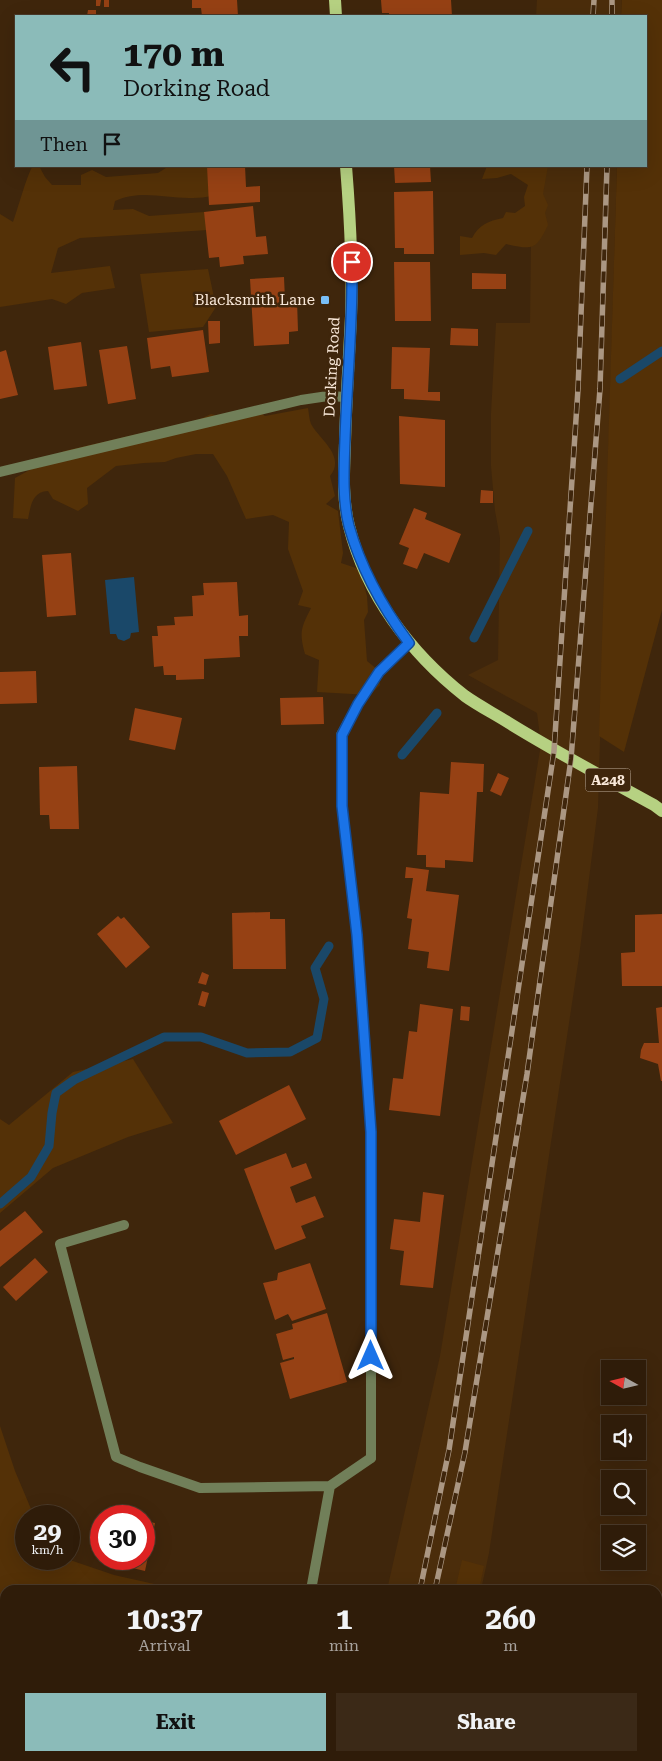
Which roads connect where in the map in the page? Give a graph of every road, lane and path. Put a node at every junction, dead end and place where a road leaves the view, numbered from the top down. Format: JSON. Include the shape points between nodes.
{"nodes":[{"id":1,"x":335,"y":0,"type":"edge"},
{"id":2,"x":336,"y":15,"type":"edge"},
{"id":3,"x":346,"y":167,"type":"edge"},
{"id":4,"x":346,"y":397,"type":"junction"},
{"id":5,"x":0,"y":472,"type":"edge"},
{"id":6,"x":409,"y":643,"type":"junction"},
{"id":7,"x":662,"y":811,"type":"edge"},
{"id":8,"x":124,"y":1225,"type":"dead end"},
{"id":9,"x":330,"y":1486,"type":"junction"},
{"id":10,"x":312,"y":1585,"type":"edge"}],
"edges":[{"from":1,"to":2,"type":"main road"},
{"from":3,"to":4,"type":"main road","name":"Dorking Road","number":"A248","via":[[352,275]]},
{"from":4,"to":5,"type":"street","via":[[301,400]]},
{"from":4,"to":6,"type":"main road","name":"Dorking Road","number":"A248","via":[[344,466],[349,525],[374,588]]},
{"from":6,"to":7,"type":"main road","name":"Dorking Road","number":"A248","via":[[466,697]]},
{"from":6,"to":9,"type":"street","via":[[379,672],[342,735],[342,806],[357,935],[371,1132],[371,1458]]},
{"from":8,"to":9,"type":"street","via":[[60,1244],[116,1456],[200,1488]]},
{"from":9,"to":10,"type":"street"}]}
